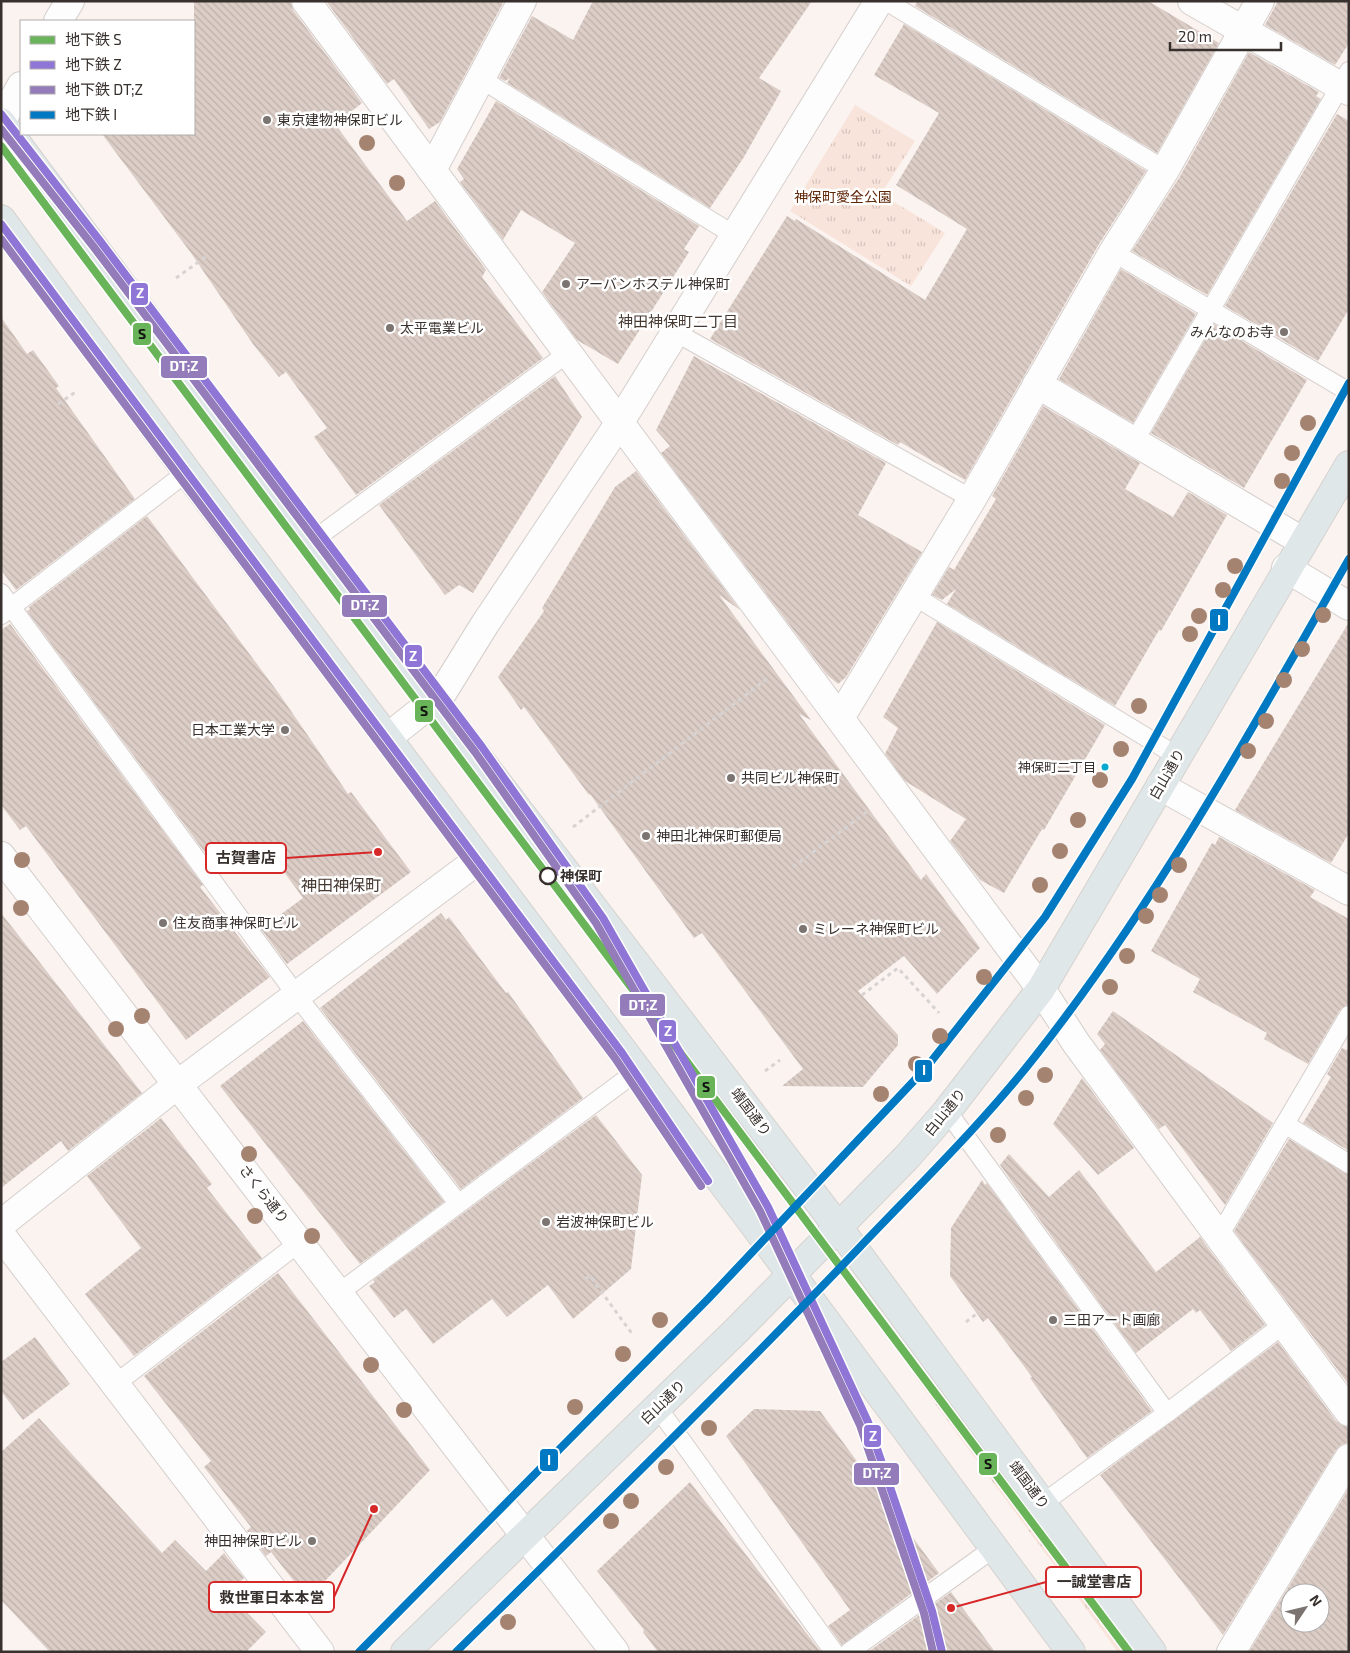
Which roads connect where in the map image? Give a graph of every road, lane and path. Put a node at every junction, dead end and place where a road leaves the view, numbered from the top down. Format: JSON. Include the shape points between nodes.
{"nodes":[{"id":1,"x":70,"y":1,"type":"edge"},
{"id":2,"x":306,"y":1,"type":"edge"},
{"id":3,"x":522,"y":1,"type":"edge"},
{"id":4,"x":879,"y":1,"type":"edge"},
{"id":5,"x":886,"y":1,"type":"edge"},
{"id":6,"x":1192,"y":1,"type":"edge"},
{"id":7,"x":1260,"y":1,"type":"edge"},
{"id":8,"x":59,"y":20,"type":"edge"},
{"id":9,"x":1243,"y":31,"type":"junction"},
{"id":10,"x":481,"y":79,"type":"junction"},
{"id":11,"x":1346,"y":83,"type":"edge"},
{"id":12,"x":20,"y":88,"type":"edge"},
{"id":13,"x":1,"y":122,"type":"edge"},
{"id":14,"x":432,"y":170,"type":"junction"},
{"id":15,"x":1165,"y":170,"type":"junction"},
{"id":16,"x":1,"y":219,"type":"edge"},
{"id":17,"x":734,"y":235,"type":"junction"},
{"id":18,"x":1113,"y":252,"type":"junction"},
{"id":19,"x":207,"y":256,"type":"dead end"},
{"id":20,"x":176,"y":278,"type":"dead end"},
{"id":21,"x":1211,"y":312,"type":"junction"},
{"id":22,"x":675,"y":332,"type":"junction"},
{"id":23,"x":568,"y":353,"type":"junction"},
{"id":24,"x":1037,"y":384,"type":"junction"},
{"id":25,"x":77,"y":391,"type":"dead end"},
{"id":26,"x":1349,"y":392,"type":"edge"},
{"id":27,"x":58,"y":404,"type":"dead end"},
{"id":28,"x":620,"y":422,"type":"junction"},
{"id":29,"x":1135,"y":440,"type":"junction"},
{"id":30,"x":1349,"y":464,"type":"edge"},
{"id":31,"x":187,"y":472,"type":"junction"},
{"id":32,"x":972,"y":499,"type":"junction"},
{"id":33,"x":312,"y":541,"type":"junction"},
{"id":34,"x":1302,"y":541,"type":"junction"},
{"id":35,"x":1286,"y":568,"type":"junction"},
{"id":36,"x":914,"y":596,"type":"junction"},
{"id":37,"x":5,"y":605,"type":"edge"},
{"id":38,"x":1349,"y":606,"type":"edge"},
{"id":39,"x":795,"y":658,"type":"junction"},
{"id":40,"x":435,"y":700,"type":"junction"},
{"id":41,"x":840,"y":718,"type":"junction"},
{"id":42,"x":387,"y":738,"type":"junction"},
{"id":43,"x":1177,"y":756,"type":"junction"},
{"id":44,"x":1160,"y":786,"type":"junction"},
{"id":45,"x":894,"y":791,"type":"junction"},
{"id":46,"x":547,"y":847,"type":"junction"},
{"id":47,"x":1,"y":856,"type":"edge"},
{"id":48,"x":478,"y":860,"type":"junction"},
{"id":49,"x":793,"y":867,"type":"dead end"},
{"id":50,"x":1349,"y":891,"type":"edge"},
{"id":51,"x":1041,"y":989,"type":"junction"},
{"id":52,"x":862,"y":995,"type":"dead end"},
{"id":53,"x":297,"y":996,"type":"junction"},
{"id":54,"x":939,"y":1014,"type":"dead end"},
{"id":55,"x":1349,"y":1015,"type":"edge"},
{"id":56,"x":1344,"y":1033,"type":"edge"},
{"id":57,"x":780,"y":1060,"type":"dead end"},
{"id":58,"x":637,"y":1071,"type":"junction"},
{"id":59,"x":764,"y":1071,"type":"dead end"},
{"id":60,"x":178,"y":1084,"type":"junction"},
{"id":61,"x":947,"y":1111,"type":"junction"},
{"id":62,"x":1285,"y":1124,"type":"junction"},
{"id":63,"x":1349,"y":1164,"type":"edge"},
{"id":64,"x":458,"y":1203,"type":"junction"},
{"id":65,"x":1,"y":1224,"type":"edge"},
{"id":66,"x":838,"y":1227,"type":"junction"},
{"id":67,"x":1,"y":1235,"type":"edge"},
{"id":68,"x":1219,"y":1236,"type":"junction"},
{"id":69,"x":300,"y":1242,"type":"junction"},
{"id":70,"x":791,"y":1274,"type":"junction"},
{"id":71,"x":585,"y":1279,"type":"dead end"},
{"id":72,"x":340,"y":1292,"type":"junction"},
{"id":73,"x":980,"y":1311,"type":"dead end"},
{"id":74,"x":966,"y":1322,"type":"dead end"},
{"id":75,"x":1284,"y":1324,"type":"junction"},
{"id":76,"x":633,"y":1335,"type":"dead end"},
{"id":77,"x":114,"y":1385,"type":"junction"},
{"id":78,"x":658,"y":1408,"type":"junction"},
{"id":79,"x":1167,"y":1412,"type":"junction"},
{"id":80,"x":1349,"y":1412,"type":"edge"},
{"id":81,"x":1349,"y":1458,"type":"edge"},
{"id":82,"x":1043,"y":1503,"type":"junction"},
{"id":83,"x":525,"y":1534,"type":"junction"},
{"id":84,"x":994,"y":1548,"type":"junction"},
{"id":85,"x":406,"y":1651,"type":"edge"},
{"id":86,"x":320,"y":1652,"type":"edge"},
{"id":87,"x":615,"y":1652,"type":"edge"},
{"id":88,"x":834,"y":1652,"type":"edge"},
{"id":89,"x":849,"y":1652,"type":"edge"},
{"id":90,"x":1071,"y":1652,"type":"edge"},
{"id":91,"x":1152,"y":1652,"type":"edge"},
{"id":92,"x":1231,"y":1652,"type":"edge"}],
"edges":[{"from":1,"to":8,"type":"street"},
{"from":2,"to":14,"type":"street"},
{"from":3,"to":10,"type":"street"},
{"from":4,"to":17,"type":"street"},
{"from":5,"to":15,"type":"lane"},
{"from":6,"to":9,"type":"street"},
{"from":7,"to":9,"type":"street"},
{"from":9,"to":11,"type":"street"},
{"from":9,"to":15,"type":"street"},
{"from":10,"to":14,"type":"street"},
{"from":10,"to":17,"type":"lane"},
{"from":11,"to":21,"type":"lane"},
{"from":12,"to":13,"type":"street"},
{"from":13,"to":33,"type":"main road","name":"靖国通り"},
{"from":14,"to":23,"type":"street"},
{"from":15,"to":18,"type":"street"},
{"from":16,"to":31,"type":"main road"},
{"from":17,"to":22,"type":"street"},
{"from":18,"to":21,"type":"lane"},
{"from":18,"to":24,"type":"street"},
{"from":19,"to":20,"type":"path"},
{"from":21,"to":26,"type":"lane"},
{"from":21,"to":29,"type":"lane"},
{"from":22,"to":28,"type":"street"},
{"from":22,"to":32,"type":"lane"},
{"from":23,"to":28,"type":"street"},
{"from":23,"to":33,"type":"lane"},
{"from":24,"to":29,"type":"street"},
{"from":24,"to":32,"type":"street"},
{"from":25,"to":27,"type":"path"},
{"from":28,"to":39,"type":"street"},
{"from":28,"to":40,"type":"street"},
{"from":29,"to":34,"type":"street"},
{"from":30,"to":34,"type":"main road","name":"白山通り"},
{"from":31,"to":37,"type":"lane"},
{"from":31,"to":42,"type":"main road"},
{"from":32,"to":36,"type":"street"},
{"from":33,"to":40,"type":"main road","name":"靖国通り"},
{"from":34,"to":35,"type":"main road","name":"白山通り"},
{"from":35,"to":38,"type":"street"},
{"from":35,"to":43,"type":"main road","name":"白山通り"},
{"from":36,"to":41,"type":"street"},
{"from":36,"to":43,"type":"lane"},
{"from":37,"to":53,"type":"lane"},
{"from":39,"to":41,"type":"street"},
{"from":39,"to":46,"type":"path"},
{"from":40,"to":42,"type":"street"},
{"from":40,"to":46,"type":"main road","name":"靖国通り"},
{"from":41,"to":45,"type":"street"},
{"from":42,"to":48,"type":"main road"},
{"from":43,"to":44,"type":"main road","name":"白山通り"},
{"from":44,"to":50,"type":"street"},
{"from":44,"to":51,"type":"main road","name":"白山通り"},
{"from":45,"to":49,"type":"path"},
{"from":45,"to":51,"type":"street"},
{"from":46,"to":66,"type":"main road","name":"靖国通り"},
{"from":47,"to":60,"type":"street","name":"さくら通り"},
{"from":48,"to":53,"type":"street"},
{"from":48,"to":58,"type":"main road"},
{"from":51,"to":61,"type":"main road","name":"白山通り"},
{"from":51,"to":68,"type":"street","via":[[1076,1043]]},
{"from":52,"to":54,"type":"path","via":[[898,968]]},
{"from":53,"to":60,"type":"street"},
{"from":53,"to":64,"type":"lane"},
{"from":55,"to":56,"type":"lane"},
{"from":56,"to":62,"type":"lane"},
{"from":57,"to":59,"type":"path"},
{"from":58,"to":64,"type":"lane"},
{"from":58,"to":70,"type":"main road"},
{"from":60,"to":65,"type":"street"},
{"from":60,"to":69,"type":"street","name":"さくら通り"},
{"from":61,"to":66,"type":"main road","name":"白山通り","via":[[908,1157]]},
{"from":61,"to":79,"type":"lane"},
{"from":62,"to":63,"type":"lane"},
{"from":62,"to":68,"type":"lane"},
{"from":64,"to":72,"type":"lane"},
{"from":66,"to":70,"type":"main road","name":"白山通り"},
{"from":66,"to":82,"type":"main road","name":"靖国通り"},
{"from":67,"to":77,"type":"street"},
{"from":68,"to":75,"type":"street"},
{"from":69,"to":72,"type":"street","name":"さくら通り"},
{"from":69,"to":77,"type":"lane"},
{"from":70,"to":78,"type":"main road","name":"白山通り"},
{"from":70,"to":84,"type":"main road"},
{"from":71,"to":76,"type":"path","via":[[590,1276]]},
{"from":72,"to":83,"type":"street","name":"さくら通り"},
{"from":73,"to":74,"type":"path"},
{"from":75,"to":79,"type":"lane"},
{"from":75,"to":80,"type":"street"},
{"from":77,"to":86,"type":"street"},
{"from":78,"to":83,"type":"main road","name":"白山通り"},
{"from":78,"to":88,"type":"lane"},
{"from":79,"to":82,"type":"lane"},
{"from":81,"to":92,"type":"street"},
{"from":82,"to":91,"type":"main road","name":"靖国通り"},
{"from":83,"to":85,"type":"main road","name":"白山通り"},
{"from":83,"to":87,"type":"street","name":"さくら通り"},
{"from":84,"to":89,"type":"lane"},
{"from":84,"to":90,"type":"main road"}]}
